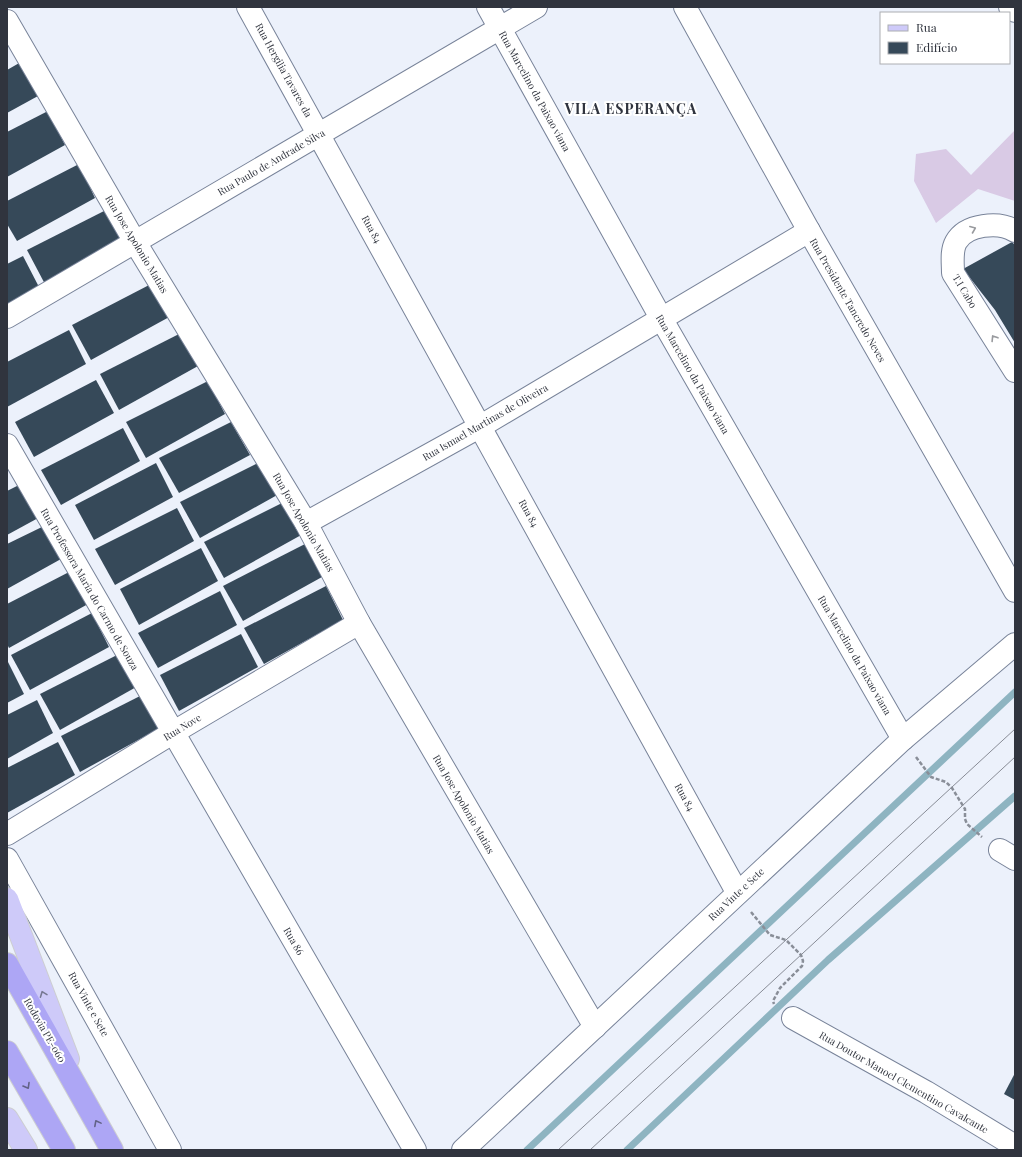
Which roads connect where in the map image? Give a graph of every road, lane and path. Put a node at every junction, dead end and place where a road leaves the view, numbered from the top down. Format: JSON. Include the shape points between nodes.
{"nodes":[{"id":1,"x":248,"y":7,"type":"edge"},
{"id":2,"x":488,"y":7,"type":"edge"},
{"id":3,"x":536,"y":7,"type":"edge"},
{"id":4,"x":685,"y":7,"type":"edge"},
{"id":5,"x":1010,"y":7,"type":"edge"},
{"id":6,"x":1015,"y":11,"type":"edge"},
{"id":7,"x":7,"y":21,"type":"edge"},
{"id":8,"x":500,"y":28,"type":"junction"},
{"id":9,"x":319,"y":134,"type":"junction"},
{"id":10,"x":809,"y":231,"type":"junction"},
{"id":11,"x":1015,"y":231,"type":"edge"},
{"id":12,"x":135,"y":242,"type":"junction"},
{"id":13,"x":7,"y":317,"type":"edge"},
{"id":14,"x":661,"y":318,"type":"junction"},
{"id":15,"x":1015,"y":371,"type":"edge"},
{"id":16,"x":481,"y":426,"type":"junction"},
{"id":17,"x":7,"y":445,"type":"edge"},
{"id":18,"x":306,"y":523,"type":"junction"},
{"id":19,"x":1015,"y":591,"type":"edge"},
{"id":20,"x":359,"y":623,"type":"junction"},
{"id":21,"x":1015,"y":644,"type":"edge"},
{"id":22,"x":174,"y":732,"type":"junction"},
{"id":23,"x":903,"y":739,"type":"junction"},
{"id":24,"x":921,"y":763,"type":"dead end"},
{"id":25,"x":7,"y":834,"type":"edge"},
{"id":26,"x":1000,"y":850,"type":"edge"},
{"id":27,"x":7,"y":859,"type":"edge"},
{"id":28,"x":737,"y":892,"type":"junction"},
{"id":29,"x":7,"y":899,"type":"edge"},
{"id":30,"x":754,"y":916,"type":"dead end"},
{"id":31,"x":7,"y":964,"type":"edge"},
{"id":32,"x":773,"y":1001,"type":"dead end"},
{"id":33,"x":793,"y":1018,"type":"dead end"},
{"id":34,"x":595,"y":1027,"type":"junction"},
{"id":35,"x":7,"y":1052,"type":"edge"},
{"id":36,"x":82,"y":1096,"type":"junction"},
{"id":37,"x":7,"y":1118,"type":"edge"},
{"id":38,"x":1015,"y":1146,"type":"edge"},
{"id":39,"x":26,"y":1150,"type":"edge"},
{"id":40,"x":64,"y":1150,"type":"edge"},
{"id":41,"x":112,"y":1150,"type":"edge"},
{"id":42,"x":170,"y":1150,"type":"edge"},
{"id":43,"x":415,"y":1150,"type":"edge"},
{"id":44,"x":463,"y":1150,"type":"edge"}],
"edges":[{"from":1,"to":9,"type":"street","name":"Rua Hergilia Tavares da"},
{"from":2,"to":8,"type":"street","name":"Rua Marcelino da Paixao viana"},
{"from":3,"to":8,"type":"street","name":"Rua Paulo de Andrade Silva"},
{"from":4,"to":10,"type":"street","name":"Rua Presidente Tancredo Neves"},
{"from":5,"to":6,"type":"street"},
{"from":7,"to":12,"type":"street","name":"Rua Jose Apolonio Matias"},
{"from":8,"to":9,"type":"street","name":"Rua Paulo de Andrade Silva"},
{"from":8,"to":14,"type":"street","name":"Rua Marcelino da Paixao viana"},
{"from":9,"to":12,"type":"street","name":"Rua Paulo de Andrade Silva"},
{"from":9,"to":16,"type":"street","name":"Rua 84"},
{"from":10,"to":14,"type":"street","name":"Rua Ismael Martinas de Oliveira"},
{"from":10,"to":19,"type":"street","name":"Rua Presidente Tancredo Neves"},
{"from":15,"to":11,"type":"street","name":"T.I Cabo","one_way":true,"via":[[953,273],[952,258],[956,242],[970,230],[991,224]]},
{"from":12,"to":13,"type":"street","name":"Rua Paulo de Andrade Silva"},
{"from":12,"to":18,"type":"street","name":"Rua Jose Apolonio Matias"},
{"from":14,"to":16,"type":"street","name":"Rua Ismael Martinas de Oliveira"},
{"from":14,"to":23,"type":"street","name":"Rua Marcelino da Paixao viana"},
{"from":16,"to":18,"type":"street","name":"Rua Ismael Martinas de Oliveira"},
{"from":16,"to":28,"type":"street","name":"Rua 84"},
{"from":17,"to":22,"type":"street","name":"Rua Professora Maria do Carmo de Souza"},
{"from":18,"to":20,"type":"street","name":"Rua Jose Apolonio Matias"},
{"from":20,"to":22,"type":"street","name":"Rua Nove"},
{"from":20,"to":34,"type":"street","name":"Rua Jose Apolonio Matias"},
{"from":21,"to":23,"type":"street","name":"Rua Vinte e Sete"},
{"from":22,"to":25,"type":"street","name":"Rua Nove"},
{"from":22,"to":43,"type":"street","name":"Rua 86"},
{"from":23,"to":28,"type":"street","name":"Rua Vinte e Sete"},
{"from":24,"to":26,"type":"path","via":[[931,777],[946,782],[952,788],[965,809],[967,824]]},
{"from":27,"to":42,"type":"street","name":"Rua Vinte e Sete"},
{"from":28,"to":34,"type":"street","name":"Rua Vinte e Sete"},
{"from":36,"to":29,"type":"main road","one_way":true},
{"from":30,"to":32,"type":"path","via":[[770,935],[786,940],[803,960],[802,966],[780,988]]},
{"from":31,"to":36,"type":"highway","name":"Rodovia PE-060"},
{"from":33,"to":38,"type":"street","name":"Rua Doutor Manoel Clementino Cavalcante","via":[[926,1092]]},
{"from":34,"to":44,"type":"street","name":"Rua Vinte e Sete"},
{"from":35,"to":40,"type":"highway","one_way":true},
{"from":41,"to":36,"type":"highway","name":"Rodovia PE-060","one_way":true},
{"from":37,"to":39,"type":"main road"}]}
